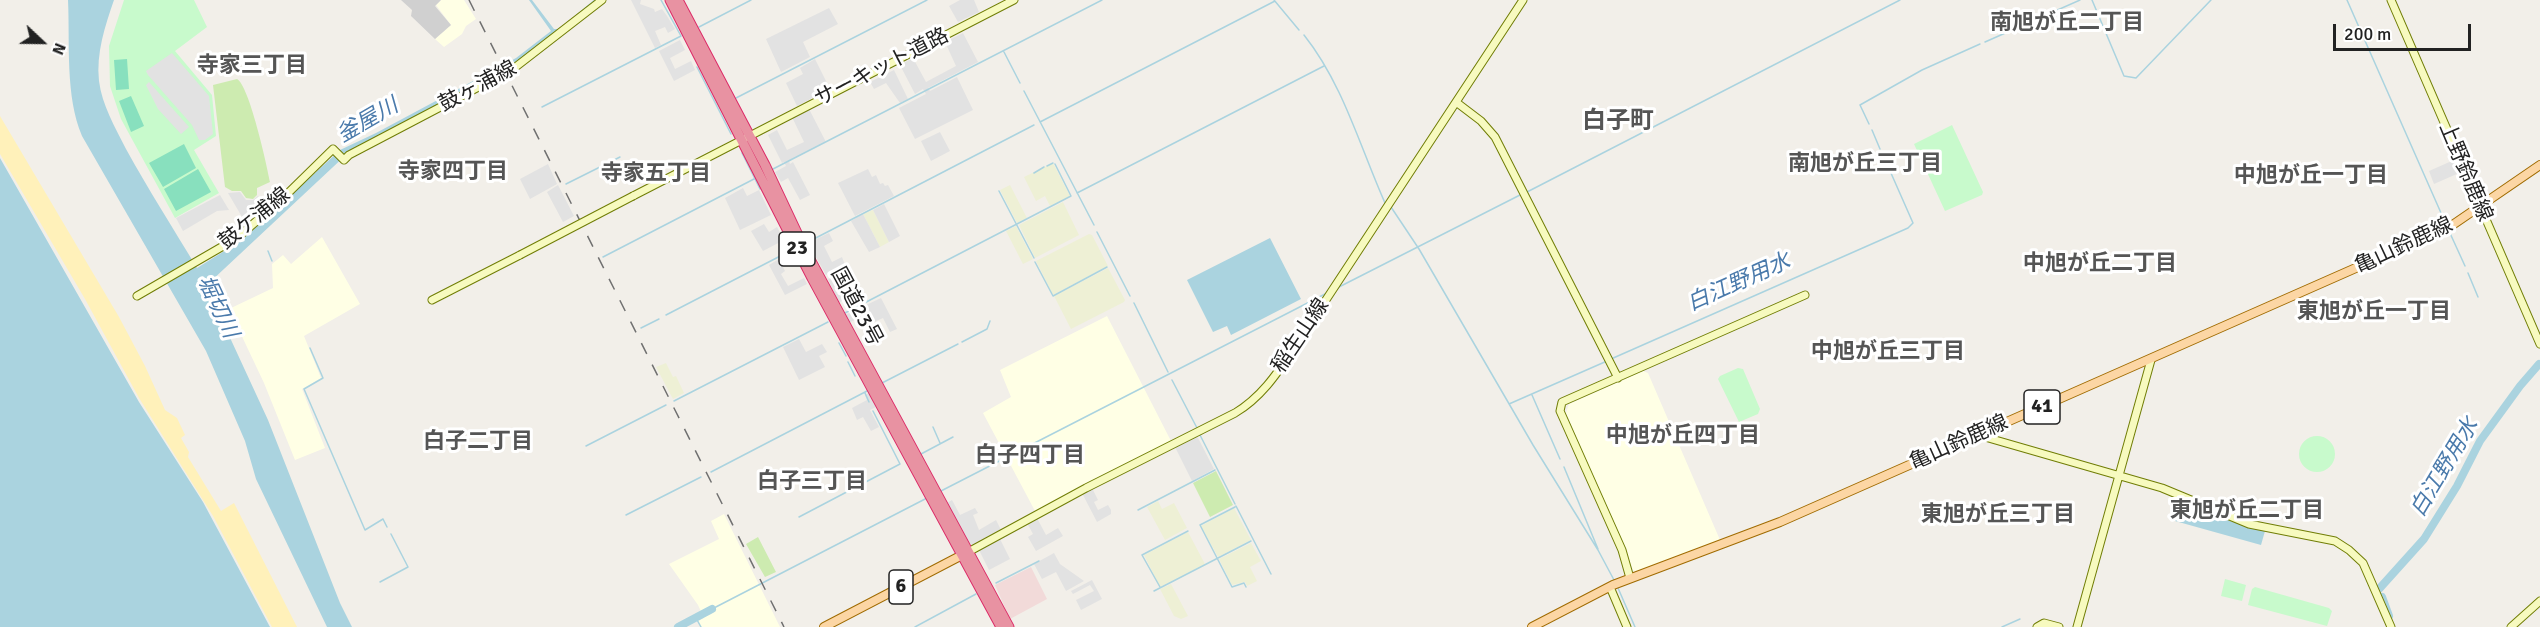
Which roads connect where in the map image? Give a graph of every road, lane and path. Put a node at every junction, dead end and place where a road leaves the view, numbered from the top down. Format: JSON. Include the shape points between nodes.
{"nodes":[{"id":1,"x":603,"y":0,"type":"edge"},
{"id":2,"x":670,"y":0,"type":"edge"},
{"id":3,"x":678,"y":0,"type":"edge"},
{"id":4,"x":1014,"y":0,"type":"edge"},
{"id":5,"x":1523,"y":0,"type":"edge"},
{"id":6,"x":2391,"y":0,"type":"edge"},
{"id":7,"x":1456,"y":102,"type":"junction"},
{"id":8,"x":746,"y":138,"type":"junction"},
{"id":9,"x":334,"y":151,"type":"joint"},
{"id":10,"x":2540,"y":165,"type":"edge"},
{"id":11,"x":2480,"y":206,"type":"junction"},
{"id":12,"x":1805,"y":295,"type":"dead end"},
{"id":13,"x":137,"y":296,"type":"dead end"},
{"id":14,"x":432,"y":300,"type":"dead end"},
{"id":15,"x":2540,"y":344,"type":"edge"},
{"id":16,"x":2151,"y":360,"type":"junction"},
{"id":17,"x":1618,"y":378,"type":"junction"},
{"id":18,"x":1978,"y":435,"type":"junction"},
{"id":19,"x":2119,"y":475,"type":"junction"},
{"id":20,"x":966,"y":553,"type":"junction"},
{"id":21,"x":1629,"y":578,"type":"junction"},
{"id":22,"x":1610,"y":587,"type":"junction"},
{"id":23,"x":2540,"y":601,"type":"edge"},
{"id":24,"x":824,"y":627,"type":"edge"},
{"id":25,"x":1001,"y":627,"type":"edge"},
{"id":26,"x":1009,"y":627,"type":"edge"},
{"id":27,"x":1533,"y":627,"type":"edge"},
{"id":28,"x":1627,"y":627,"type":"edge"},
{"id":29,"x":2037,"y":627,"type":"edge"},
{"id":30,"x":2060,"y":627,"type":"edge"},
{"id":31,"x":2077,"y":627,"type":"edge"},
{"id":32,"x":2391,"y":627,"type":"edge"},
{"id":33,"x":2511,"y":627,"type":"edge"}],
"edges":[{"from":1,"to":9,"type":"street","name":"鼓ヶ浦線","via":[[513,69],[343,160]]},
{"from":2,"to":8,"type":"highway","name":"国道23号","number":"23"},
{"from":3,"to":8,"type":"highway","name":"国道23号","number":"23"},
{"from":4,"to":8,"type":"street","name":"サーキット道路"},
{"from":5,"to":7,"type":"street","name":"稲生山線"},
{"from":6,"to":11,"type":"street","name":"上野鈴鹿線"},
{"from":7,"to":17,"type":"street","via":[[1489,129]]},
{"from":7,"to":20,"type":"street","name":"稲生山線","via":[[1271,381],[1246,406]]},
{"from":8,"to":14,"type":"street","name":"サーキット道路","bridge":true},
{"from":8,"to":20,"type":"highway","name":"国道23号","number":"23","via":[[812,278]]},
{"from":9,"to":13,"type":"street","name":"鼓ケ浦線","via":[[237,238]]},
{"from":10,"to":11,"type":"main road","name":"亀山鈴鹿線","number":"41"},
{"from":11,"to":15,"type":"street","name":"上野鈴鹿線"},
{"from":11,"to":16,"type":"main road","name":"亀山鈴鹿線","number":"41","via":[[2451,226]]},
{"from":12,"to":17,"type":"street"},
{"from":16,"to":18,"type":"main road","name":"亀山鈴鹿線","number":"41"},
{"from":16,"to":19,"type":"street"},
{"from":17,"to":21,"type":"street","via":[[1562,402],[1560,409],[1622,550]]},
{"from":18,"to":19,"type":"street"},
{"from":18,"to":21,"type":"main road","name":"亀山鈴鹿線","number":"41","via":[[1771,525]]},
{"from":19,"to":31,"type":"street"},
{"from":19,"to":32,"type":"street","via":[[2162,488],[2248,524],[2342,545],[2363,563]]},
{"from":20,"to":24,"type":"main road","number":"6"},
{"from":20,"to":25,"type":"highway","name":"国道23号","number":"23"},
{"from":20,"to":26,"type":"highway","name":"国道23号","number":"23"},
{"from":21,"to":22,"type":"main road","name":"亀山鈴鹿線","number":"41"},
{"from":22,"to":27,"type":"main road","name":"亀山鈴鹿線","number":"41"},
{"from":22,"to":28,"type":"street"},
{"from":23,"to":33,"type":"street"},
{"from":29,"to":30,"type":"street","via":[[2044,623]]}]}
